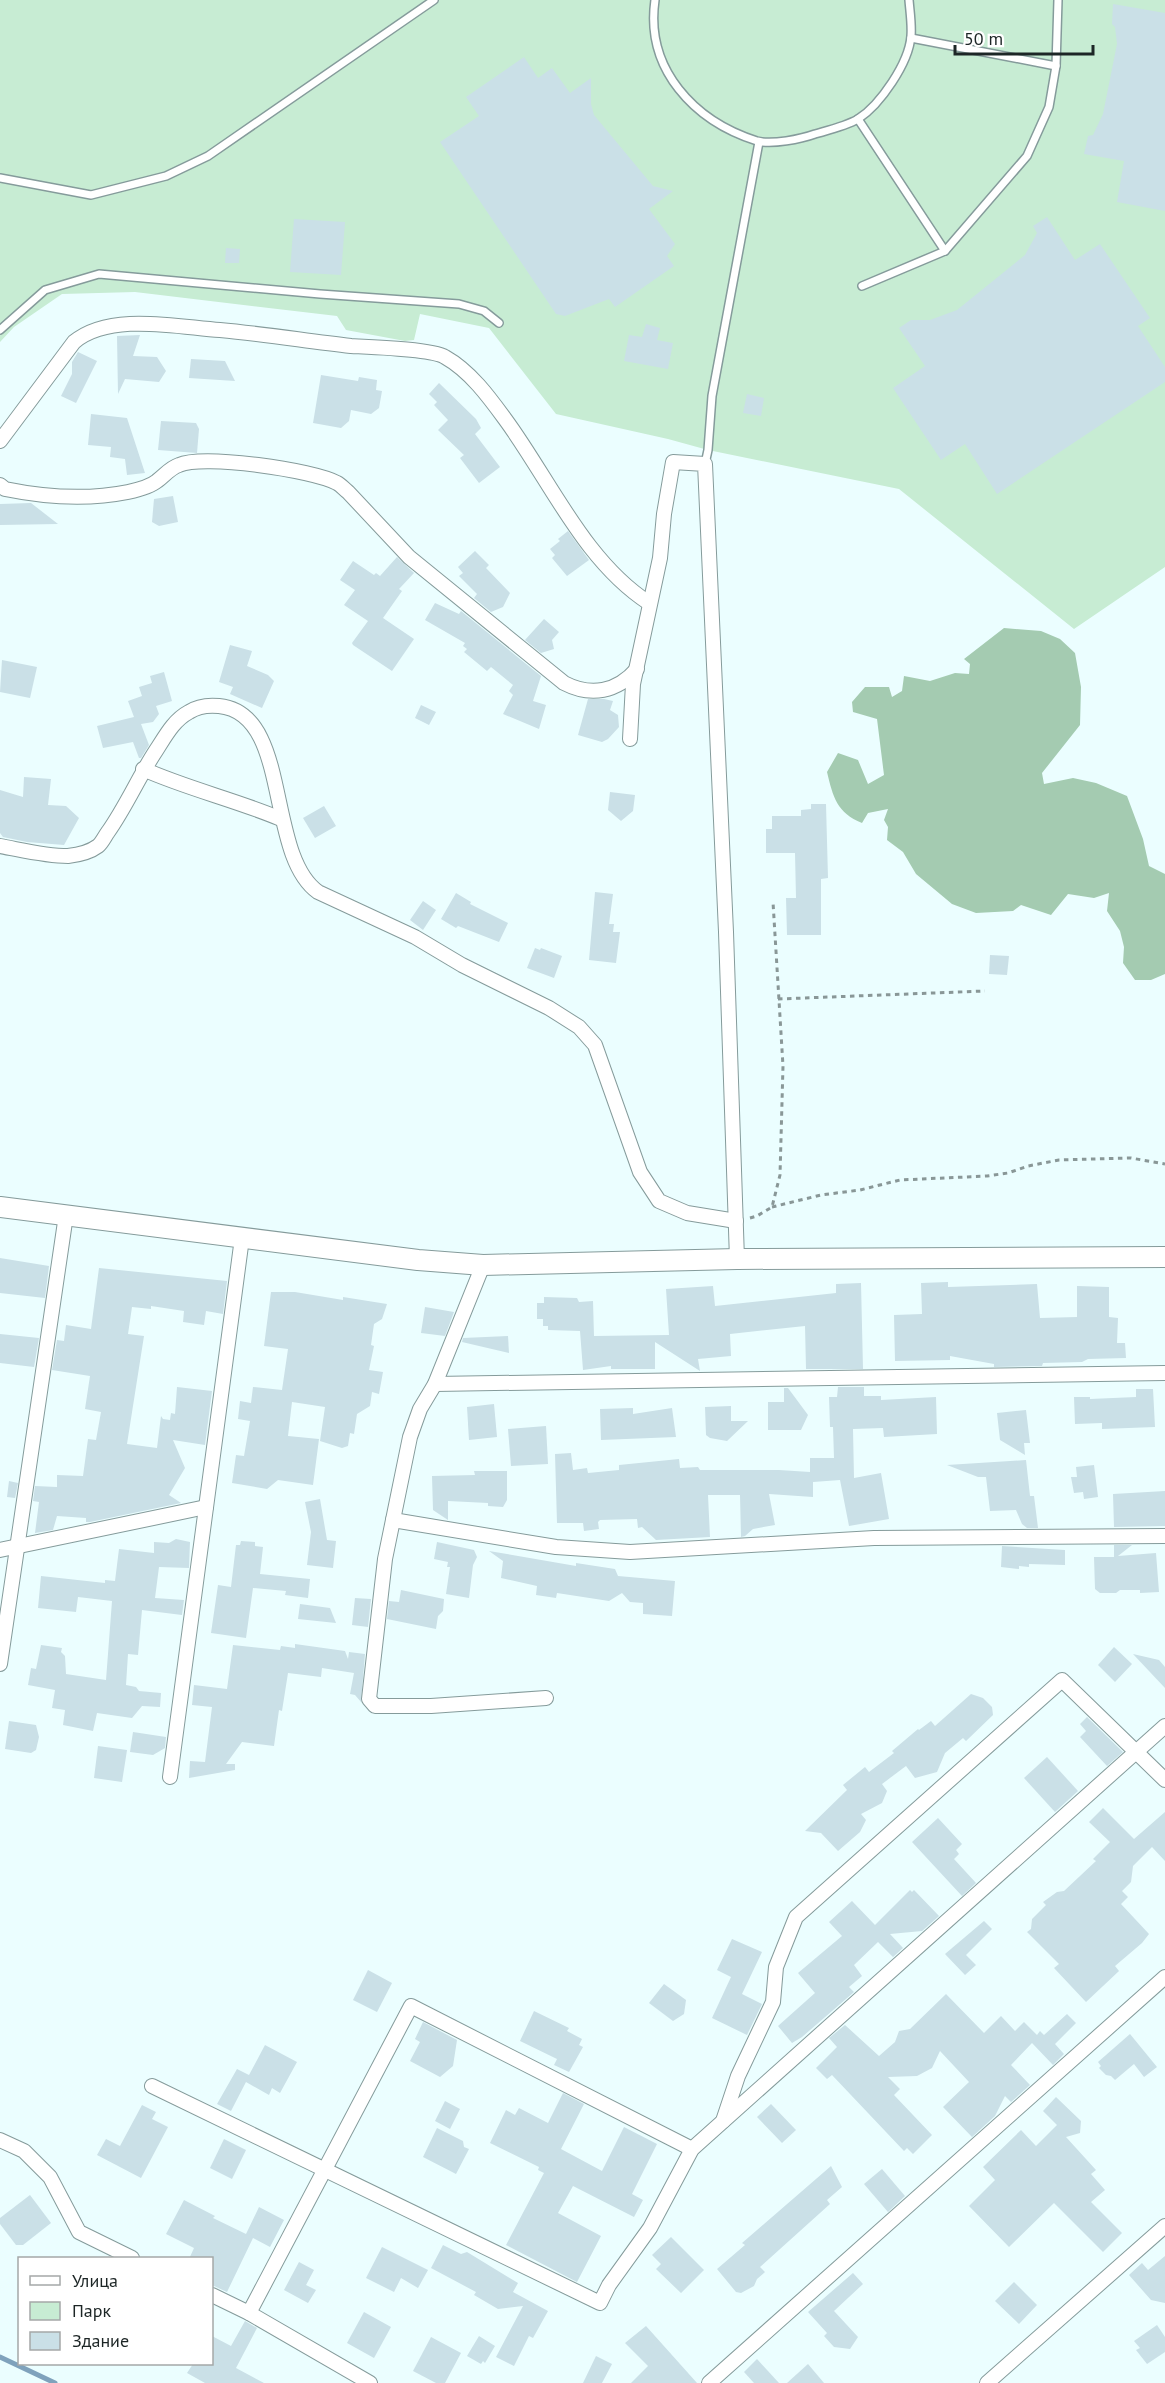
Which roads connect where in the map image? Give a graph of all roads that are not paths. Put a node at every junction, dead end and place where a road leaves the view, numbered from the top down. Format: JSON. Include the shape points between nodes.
{"nodes":[{"id":1,"x":434,"y":0,"type":"edge"},
{"id":2,"x":909,"y":0,"type":"edge"},
{"id":3,"x":1058,"y":0,"type":"edge"},
{"id":4,"x":652,"y":1,"type":"edge"},
{"id":5,"x":911,"y":38,"type":"junction"},
{"id":6,"x":1056,"y":66,"type":"junction"},
{"id":7,"x":858,"y":119,"type":"junction"},
{"id":8,"x":759,"y":142,"type":"junction"},
{"id":9,"x":0,"y":178,"type":"edge"},
{"id":10,"x":945,"y":251,"type":"junction"},
{"id":11,"x":862,"y":286,"type":"dead end"},
{"id":12,"x":499,"y":323,"type":"dead end"},
{"id":13,"x":0,"y":330,"type":"edge"},
{"id":14,"x":0,"y":441,"type":"edge"},
{"id":15,"x":705,"y":464,"type":"junction"},
{"id":16,"x":0,"y":485,"type":"edge"},
{"id":17,"x":650,"y":603,"type":"junction"},
{"id":18,"x":637,"y":669,"type":"junction"},
{"id":19,"x":630,"y":739,"type":"dead end"},
{"id":20,"x":143,"y":769,"type":"junction"},
{"id":21,"x":281,"y":819,"type":"junction"},
{"id":22,"x":0,"y":846,"type":"edge"},
{"id":23,"x":0,"y":1207,"type":"edge"},
{"id":24,"x":66,"y":1215,"type":"junction"},
{"id":25,"x":736,"y":1221,"type":"junction"},
{"id":26,"x":243,"y":1238,"type":"junction"},
{"id":27,"x":1165,"y":1257,"type":"edge"},
{"id":28,"x":737,"y":1259,"type":"junction"},
{"id":29,"x":483,"y":1265,"type":"junction"},
{"id":30,"x":1165,"y":1373,"type":"edge"},
{"id":31,"x":435,"y":1384,"type":"junction"},
{"id":32,"x":206,"y":1507,"type":"junction"},
{"id":33,"x":393,"y":1520,"type":"junction"},
{"id":34,"x":1165,"y":1536,"type":"edge"},
{"id":35,"x":17,"y":1547,"type":"junction"},
{"id":36,"x":0,"y":1550,"type":"edge"},
{"id":37,"x":0,"y":1664,"type":"edge"},
{"id":38,"x":546,"y":1698,"type":"dead end"},
{"id":39,"x":1165,"y":1726,"type":"edge"},
{"id":40,"x":1136,"y":1752,"type":"junction"},
{"id":41,"x":170,"y":1777,"type":"dead end"},
{"id":42,"x":1165,"y":1780,"type":"edge"},
{"id":43,"x":1165,"y":1977,"type":"edge"},
{"id":44,"x":152,"y":2086,"type":"dead end"},
{"id":45,"x":723,"y":2121,"type":"junction"},
{"id":46,"x":0,"y":2140,"type":"edge"},
{"id":47,"x":692,"y":2149,"type":"junction"},
{"id":48,"x":324,"y":2170,"type":"junction"},
{"id":49,"x":1165,"y":2226,"type":"edge"},
{"id":50,"x":128,"y":2257,"type":"edge"},
{"id":51,"x":213,"y":2295,"type":"edge"},
{"id":52,"x":249,"y":2313,"type":"junction"},
{"id":53,"x":370,"y":2383,"type":"edge"},
{"id":54,"x":709,"y":2383,"type":"edge"},
{"id":55,"x":987,"y":2383,"type":"edge"}],
"edges":[{"from":1,"to":9,"type":"lane","via":[[208,156],[166,176],[91,195]]},
{"from":2,"to":5,"type":"lane"},
{"from":3,"to":6,"type":"lane"},
{"from":4,"to":8,"type":"lane","via":[[661,62],[684,98],[720,124]]},
{"from":5,"to":6,"type":"lane"},
{"from":5,"to":7,"type":"lane","via":[[900,71]]},
{"from":6,"to":10,"type":"lane","via":[[1049,107],[1027,156]]},
{"from":7,"to":8,"type":"lane","via":[[798,140]]},
{"from":7,"to":10,"type":"lane"},
{"from":8,"to":15,"type":"lane","via":[[712,396]]},
{"from":10,"to":11,"type":"lane"},
{"from":12,"to":13,"type":"lane","via":[[484,311],[459,304],[99,274],[45,290]]},
{"from":14,"to":17,"type":"street","via":[[74,342],[106,327],[177,327],[444,356],[489,396],[592,548],[624,586]]},
{"from":15,"to":17,"type":"street","via":[[673,462]]},
{"from":15,"to":25,"type":"street"},
{"from":16,"to":18,"type":"street","via":[[44,496],[114,495],[144,488],[181,464],[205,460],[327,479],[348,492],[409,557],[564,683],[581,690],[606,691],[629,679]]},
{"from":17,"to":18,"type":"street"},
{"from":18,"to":19,"type":"street"},
{"from":20,"to":21,"type":"street"},
{"from":20,"to":21,"type":"street","via":[[173,724],[189,711],[208,705],[226,706],[254,725],[271,769]]},
{"from":20,"to":22,"type":"street","via":[[99,846],[68,856]]},
{"from":21,"to":25,"type":"street","via":[[296,863],[318,892],[415,937],[579,1027],[595,1045],[640,1172],[659,1201],[687,1213]]},
{"from":23,"to":24,"type":"main road"},
{"from":24,"to":26,"type":"main road"},
{"from":24,"to":35,"type":"street"},
{"from":25,"to":28,"type":"street"},
{"from":26,"to":29,"type":"main road"},
{"from":26,"to":32,"type":"street"},
{"from":27,"to":28,"type":"main road"},
{"from":28,"to":29,"type":"main road"},
{"from":29,"to":31,"type":"street"},
{"from":30,"to":31,"type":"street"},
{"from":31,"to":33,"type":"street","via":[[410,1437]]},
{"from":32,"to":35,"type":"street"},
{"from":32,"to":41,"type":"street"},
{"from":33,"to":34,"type":"street","via":[[556,1547],[630,1552],[874,1538]]},
{"from":33,"to":38,"type":"street","via":[[382,1582],[371,1704],[431,1706]]},
{"from":35,"to":36,"type":"street"},
{"from":35,"to":37,"type":"street"},
{"from":39,"to":40,"type":"street"},
{"from":40,"to":42,"type":"street"},
{"from":40,"to":45,"type":"street"},
{"from":40,"to":45,"type":"street","via":[[1062,1680],[796,1917],[776,1967],[773,2002],[738,2076]]},
{"from":43,"to":54,"type":"street"},
{"from":44,"to":48,"type":"street"},
{"from":45,"to":47,"type":"street"},
{"from":46,"to":50,"type":"street","via":[[24,2151],[50,2177],[80,2232]]},
{"from":47,"to":48,"type":"street","via":[[650,2228],[609,2284],[600,2303]]},
{"from":47,"to":48,"type":"street","via":[[411,2006]]},
{"from":48,"to":52,"type":"street"},
{"from":49,"to":55,"type":"street"},
{"from":51,"to":52,"type":"street"},
{"from":52,"to":53,"type":"street"}]}
